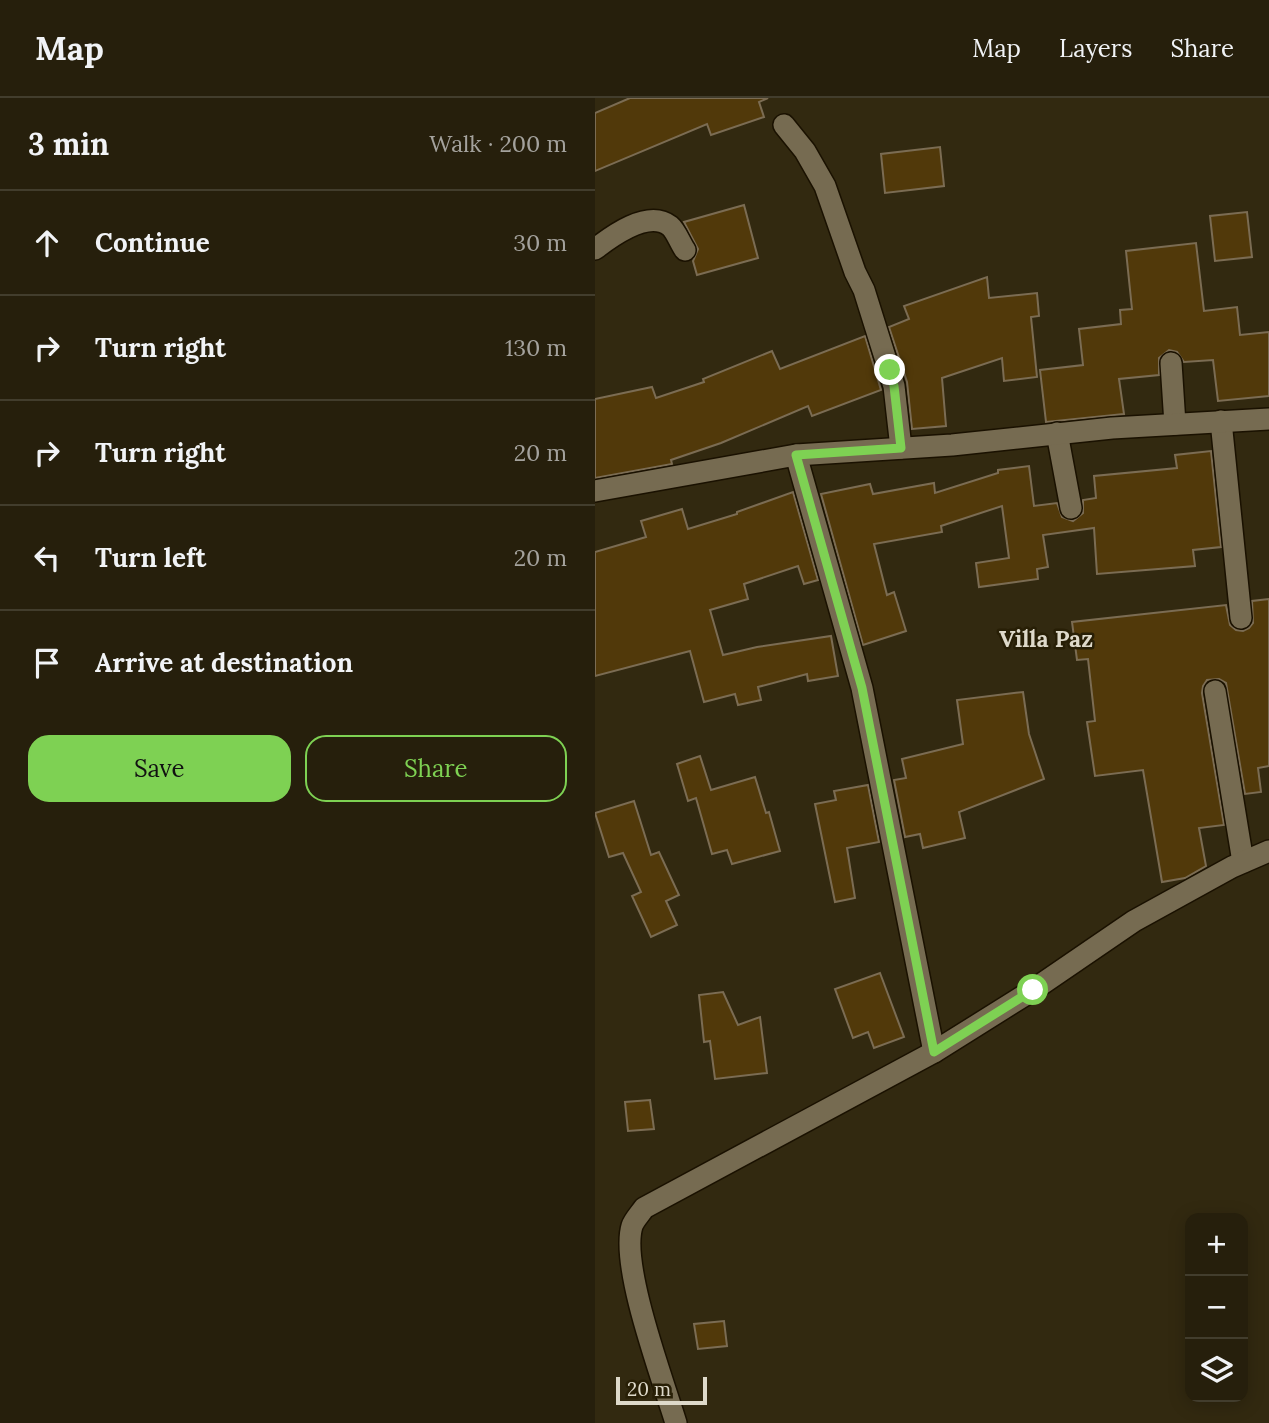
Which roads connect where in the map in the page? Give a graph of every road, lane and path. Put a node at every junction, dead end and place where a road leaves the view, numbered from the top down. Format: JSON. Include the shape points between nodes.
{"nodes":[{"id":1,"x":784,"y":125,"type":"dead end"},
{"id":2,"x":595,"y":249,"type":"edge"},
{"id":3,"x":685,"y":250,"type":"dead end"},
{"id":4,"x":1171,"y":363,"type":"dead end"},
{"id":5,"x":1269,"y":419,"type":"edge"},
{"id":6,"x":1221,"y":421,"type":"junction"},
{"id":7,"x":1175,"y":424,"type":"junction"},
{"id":8,"x":1056,"y":433,"type":"junction"},
{"id":9,"x":901,"y":448,"type":"junction"},
{"id":10,"x":796,"y":455,"type":"junction"},
{"id":11,"x":595,"y":491,"type":"edge"},
{"id":12,"x":1071,"y":508,"type":"dead end"},
{"id":13,"x":1241,"y":618,"type":"dead end"},
{"id":14,"x":1215,"y":691,"type":"dead end"},
{"id":15,"x":1269,"y":851,"type":"edge"},
{"id":16,"x":1243,"y":862,"type":"junction"},
{"id":17,"x":934,"y":1052,"type":"junction"},
{"id":18,"x":676,"y":1423,"type":"edge"}],
"edges":[{"from":1,"to":9,"type":"street","via":[[825,186],[864,290],[894,386]]},
{"from":2,"to":3,"type":"street","via":[[626,229],[651,222],[671,227]]},
{"from":4,"to":7,"type":"street"},
{"from":5,"to":6,"type":"street"},
{"from":6,"to":7,"type":"street"},
{"from":6,"to":13,"type":"street"},
{"from":7,"to":8,"type":"street"},
{"from":8,"to":9,"type":"street"},
{"from":8,"to":12,"type":"street"},
{"from":9,"to":10,"type":"street"},
{"from":10,"to":11,"type":"street"},
{"from":10,"to":17,"type":"street","via":[[862,688]]},
{"from":14,"to":16,"type":"street"},
{"from":15,"to":16,"type":"street"},
{"from":16,"to":17,"type":"street","via":[[1134,921]]},
{"from":17,"to":18,"type":"street","via":[[644,1208],[632,1224],[629,1243],[635,1284]]}]}
